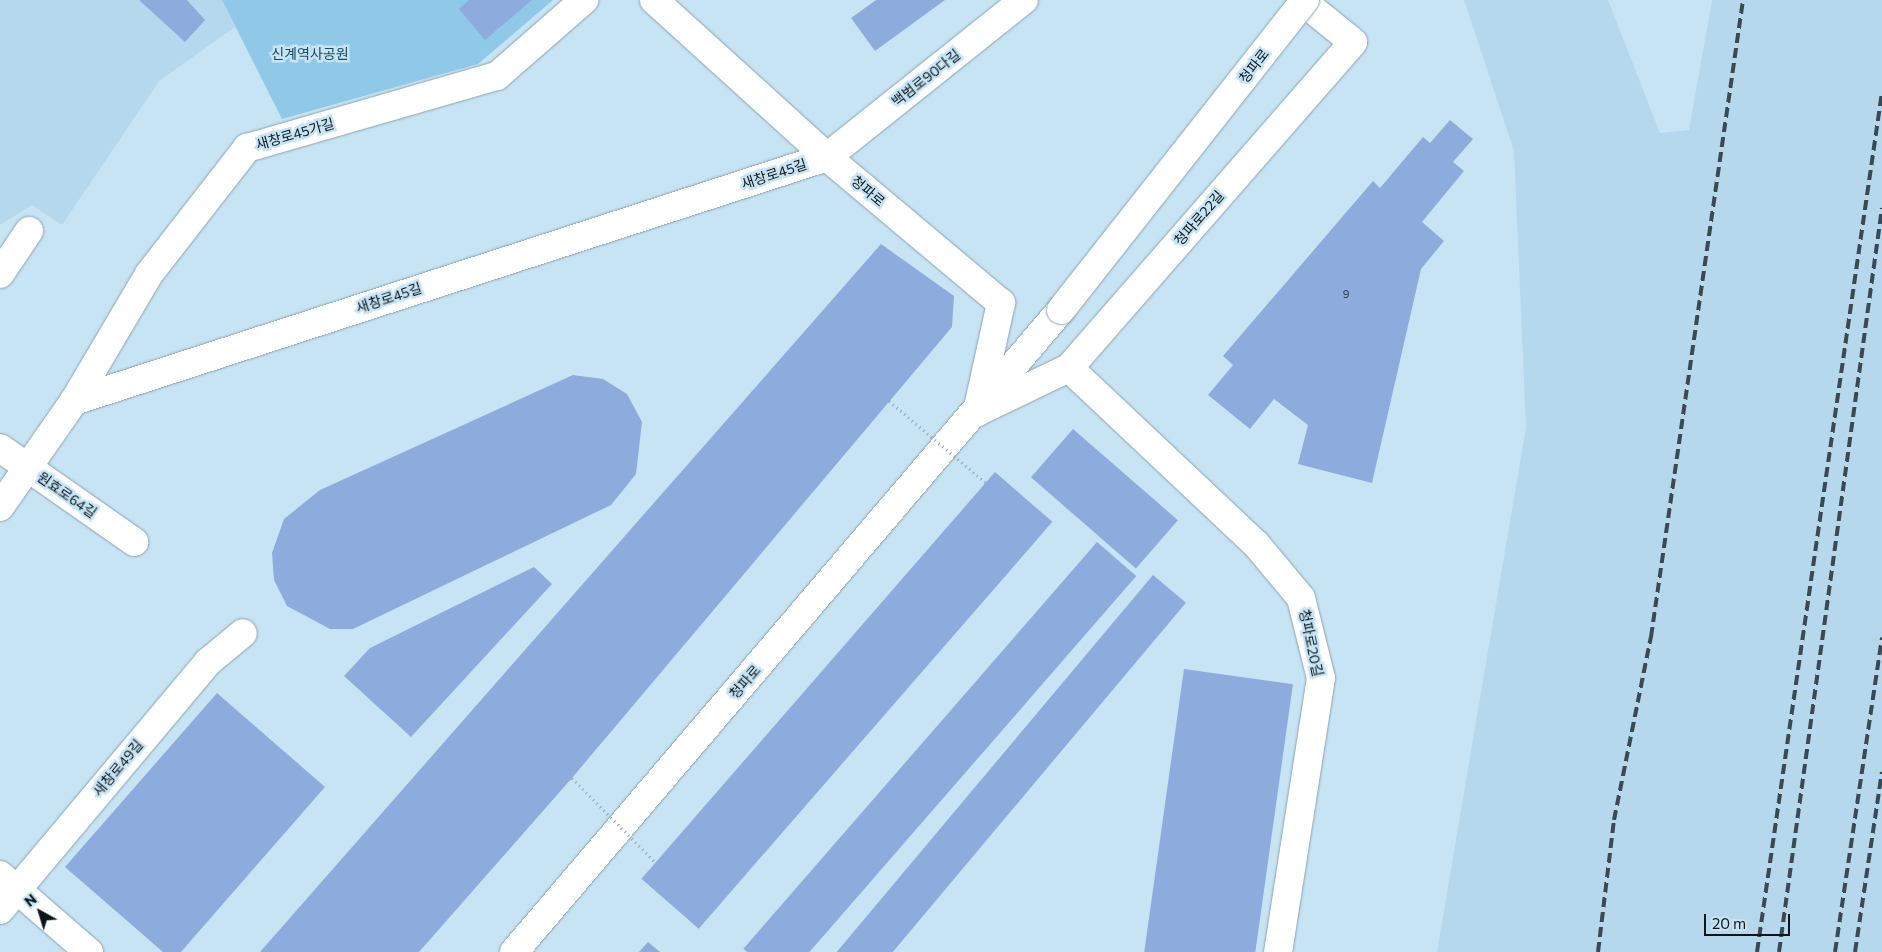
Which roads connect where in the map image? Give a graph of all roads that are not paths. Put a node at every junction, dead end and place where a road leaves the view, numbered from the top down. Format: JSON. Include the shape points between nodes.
{"nodes":[{"id":1,"x":584,"y":0,"type":"edge"},
{"id":2,"x":654,"y":0,"type":"edge"},
{"id":3,"x":1024,"y":0,"type":"edge"},
{"id":4,"x":1300,"y":0,"type":"edge"},
{"id":5,"x":1305,"y":0,"type":"edge"},
{"id":6,"x":827,"y":157,"type":"junction"},
{"id":7,"x":29,"y":230,"type":"dead end"},
{"id":8,"x":0,"y":274,"type":"edge"},
{"id":9,"x":1069,"y":368,"type":"junction"},
{"id":10,"x":74,"y":401,"type":"junction"},
{"id":11,"x":977,"y":412,"type":"junction"},
{"id":12,"x":0,"y":448,"type":"edge"},
{"id":13,"x":26,"y":467,"type":"junction"},
{"id":14,"x":0,"y":507,"type":"edge"},
{"id":15,"x":134,"y":542,"type":"dead end"},
{"id":16,"x":243,"y":633,"type":"dead end"},
{"id":17,"x":8,"y":882,"type":"edge"},
{"id":18,"x":0,"y":910,"type":"edge"},
{"id":19,"x":89,"y":952,"type":"edge"},
{"id":20,"x":514,"y":952,"type":"edge"},
{"id":21,"x":1278,"y":952,"type":"edge"}],
"edges":[{"from":1,"to":10,"type":"street","name":"새창로45가길","via":[[497,76],[247,148],[149,274]]},
{"from":2,"to":6,"type":"street","name":"청파로"},
{"from":3,"to":6,"type":"street","name":"백범로90다길"},
{"from":4,"to":9,"type":"street","name":"청파로22길","via":[[1353,42]]},
{"from":5,"to":11,"type":"street","name":"청파로","bridge":true},
{"from":6,"to":10,"type":"street","name":"새창로45길"},
{"from":6,"to":11,"type":"street","name":"청파로","via":[[1001,303]]},
{"from":7,"to":8,"type":"street"},
{"from":9,"to":11,"type":"street","name":"청파로22길"},
{"from":9,"to":21,"type":"street","name":"청파로20길","via":[[1256,544],[1301,598],[1321,678]]},
{"from":10,"to":13,"type":"street"},
{"from":11,"to":20,"type":"street","name":"청파로"},
{"from":12,"to":13,"type":"street","name":"원효로64길"},
{"from":13,"to":14,"type":"street"},
{"from":13,"to":15,"type":"street","name":"원효로64길"},
{"from":16,"to":17,"type":"street","name":"새창로49길","via":[[208,662]]},
{"from":17,"to":18,"type":"street","name":"새창로49길"},
{"from":17,"to":19,"type":"street"}]}
